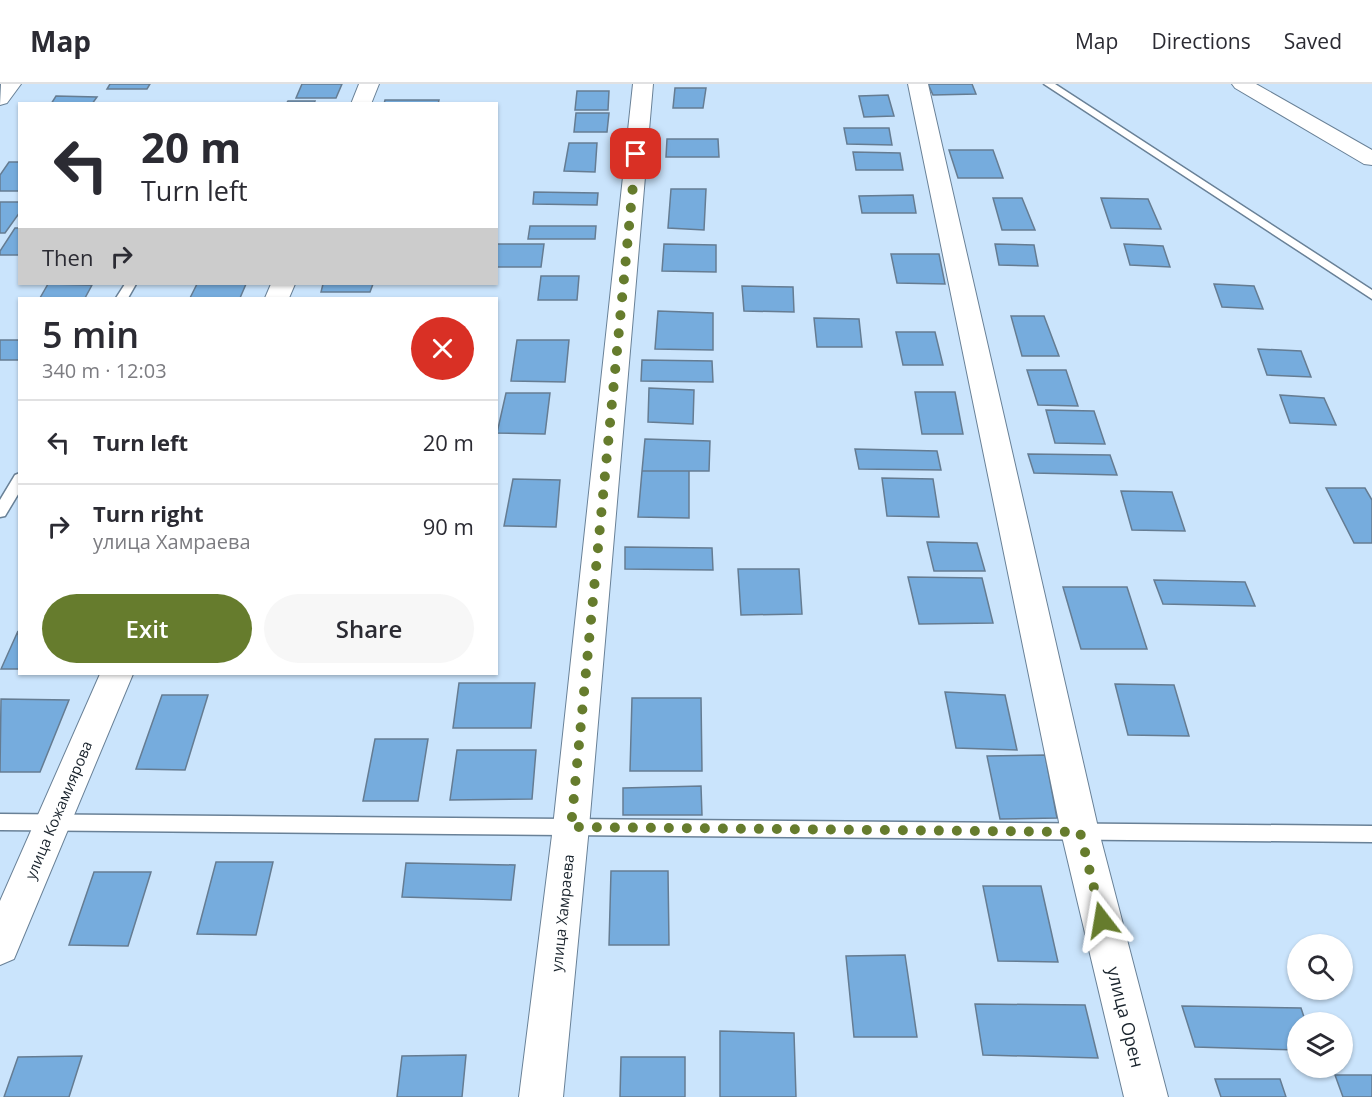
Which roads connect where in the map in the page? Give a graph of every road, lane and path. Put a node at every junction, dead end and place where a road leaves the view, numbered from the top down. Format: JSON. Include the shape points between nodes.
{"nodes":[{"id":1,"x":11,"y":84,"type":"edge"},
{"id":2,"x":369,"y":84,"type":"edge"},
{"id":3,"x":643,"y":84,"type":"edge"},
{"id":4,"x":918,"y":84,"type":"edge"},
{"id":5,"x":1049,"y":84,"type":"edge"},
{"id":6,"x":1242,"y":84,"type":"edge"},
{"id":7,"x":0,"y":99,"type":"edge"},
{"id":8,"x":362,"y":102,"type":"edge"},
{"id":9,"x":1372,"y":159,"type":"edge"},
{"id":10,"x":1372,"y":295,"type":"edge"},
{"id":11,"x":18,"y":481,"type":"edge"},
{"id":12,"x":0,"y":512,"type":"edge"},
{"id":13,"x":116,"y":675,"type":"edge"},
{"id":14,"x":0,"y":822,"type":"edge"},
{"id":15,"x":53,"y":822,"type":"junction"},
{"id":16,"x":571,"y":827,"type":"junction"},
{"id":17,"x":1080,"y":832,"type":"junction"},
{"id":18,"x":1372,"y":834,"type":"edge"},
{"id":19,"x":0,"y":946,"type":"edge"},
{"id":20,"x":541,"y":1097,"type":"edge"},
{"id":21,"x":1146,"y":1097,"type":"edge"}],
"edges":[{"from":1,"to":7,"type":"street"},
{"from":2,"to":8,"type":"street"},
{"from":3,"to":16,"type":"street","name":"улица Хамраева"},
{"from":4,"to":17,"type":"street","name":"улица Орен"},
{"from":5,"to":10,"type":"lane"},
{"from":6,"to":9,"type":"street"},
{"from":11,"to":12,"type":"lane"},
{"from":13,"to":15,"type":"street","name":"улица Кожамиярова"},
{"from":14,"to":15,"type":"lane"},
{"from":15,"to":16,"type":"lane"},
{"from":15,"to":19,"type":"street","name":"улица Кожамиярова"},
{"from":16,"to":17,"type":"lane"},
{"from":16,"to":20,"type":"street","name":"улица Хамраева"},
{"from":17,"to":18,"type":"lane"},
{"from":17,"to":21,"type":"street","name":"улица Орен"}]}
